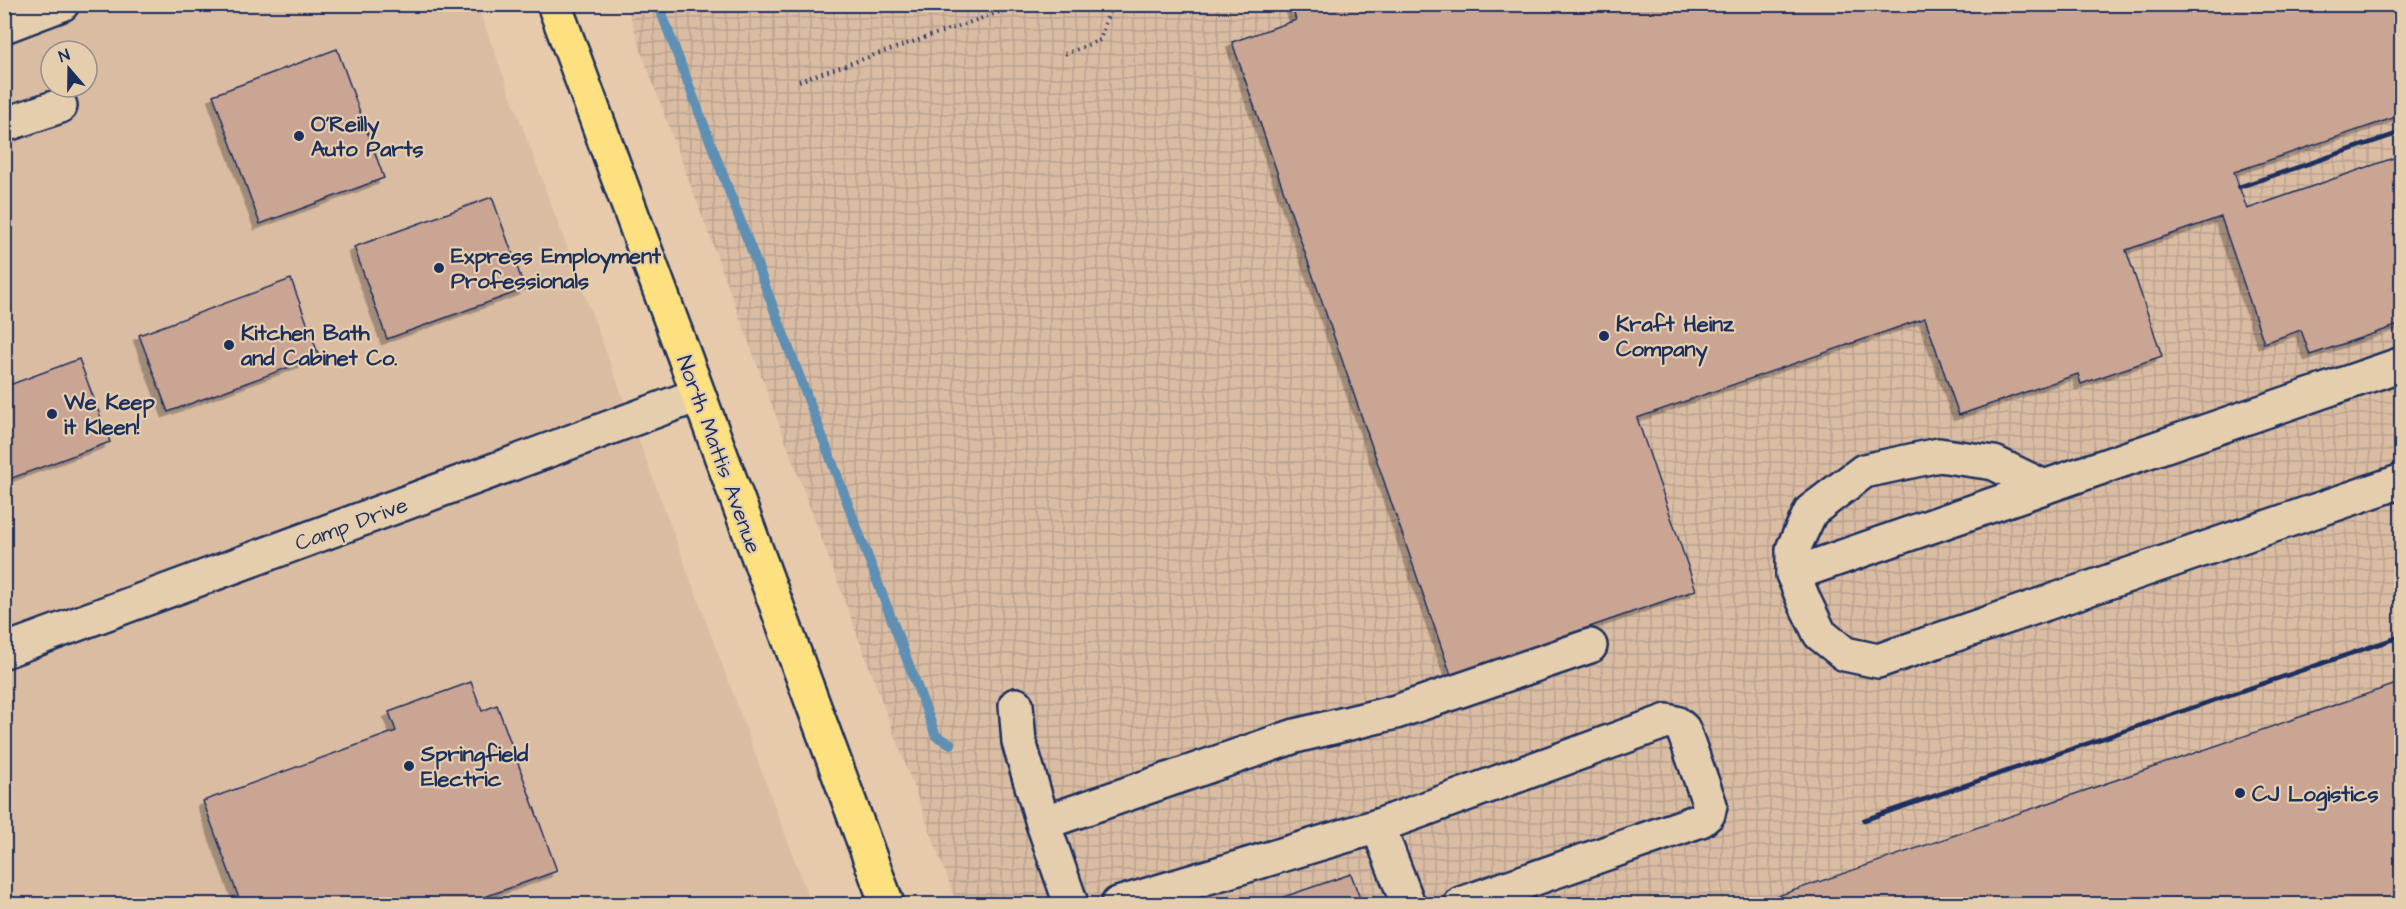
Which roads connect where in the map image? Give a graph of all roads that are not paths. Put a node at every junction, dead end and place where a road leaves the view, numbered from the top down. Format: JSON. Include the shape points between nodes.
{"nodes":[{"id":1,"x":62,"y":4,"type":"edge"},
{"id":2,"x":554,"y":4,"type":"edge"},
{"id":3,"x":4,"y":26,"type":"edge"},
{"id":4,"x":60,"y":105,"type":"dead end"},
{"id":5,"x":4,"y":125,"type":"edge"},
{"id":6,"x":2402,"y":364,"type":"edge"},
{"id":7,"x":698,"y":395,"type":"junction"},
{"id":8,"x":2402,"y":481,"type":"edge"},
{"id":9,"x":2044,"y":487,"type":"junction"},
{"id":10,"x":1793,"y":574,"type":"junction"},
{"id":11,"x":1590,"y":646,"type":"dead end"},
{"id":12,"x":4,"y":651,"type":"edge"},
{"id":13,"x":1016,"y":705,"type":"dead end"},
{"id":14,"x":1043,"y":822,"type":"junction"},
{"id":15,"x":1378,"y":826,"type":"junction"},
{"id":16,"x":887,"y":904,"type":"edge"},
{"id":17,"x":1071,"y":904,"type":"edge"},
{"id":18,"x":1118,"y":904,"type":"edge"},
{"id":19,"x":1408,"y":904,"type":"edge"},
{"id":20,"x":1461,"y":904,"type":"edge"}],
"edges":[{"from":1,"to":3,"type":"street"},
{"from":2,"to":7,"type":"main road","name":"North Mattis Avenue"},
{"from":4,"to":5,"type":"street"},
{"from":6,"to":9,"type":"street"},
{"from":7,"to":12,"type":"street","name":"Camp Drive"},
{"from":7,"to":16,"type":"main road","name":"North Mattis Avenue"},
{"from":8,"to":10,"type":"street","via":[[1878,661],[1845,654],[1820,634]]},
{"from":9,"to":10,"type":"street"},
{"from":9,"to":10,"type":"street","via":[[1994,463],[1939,455],[1863,471],[1811,511],[1793,549]]},
{"from":11,"to":14,"type":"street","via":[[1396,712],[1295,736]]},
{"from":13,"to":14,"type":"street","via":[[1019,742]]},
{"from":14,"to":17,"type":"street"},
{"from":15,"to":18,"type":"street"},
{"from":15,"to":19,"type":"street"},
{"from":15,"to":20,"type":"street","via":[[1666,722],[1683,729],[1710,805],[1701,820]]}]}
